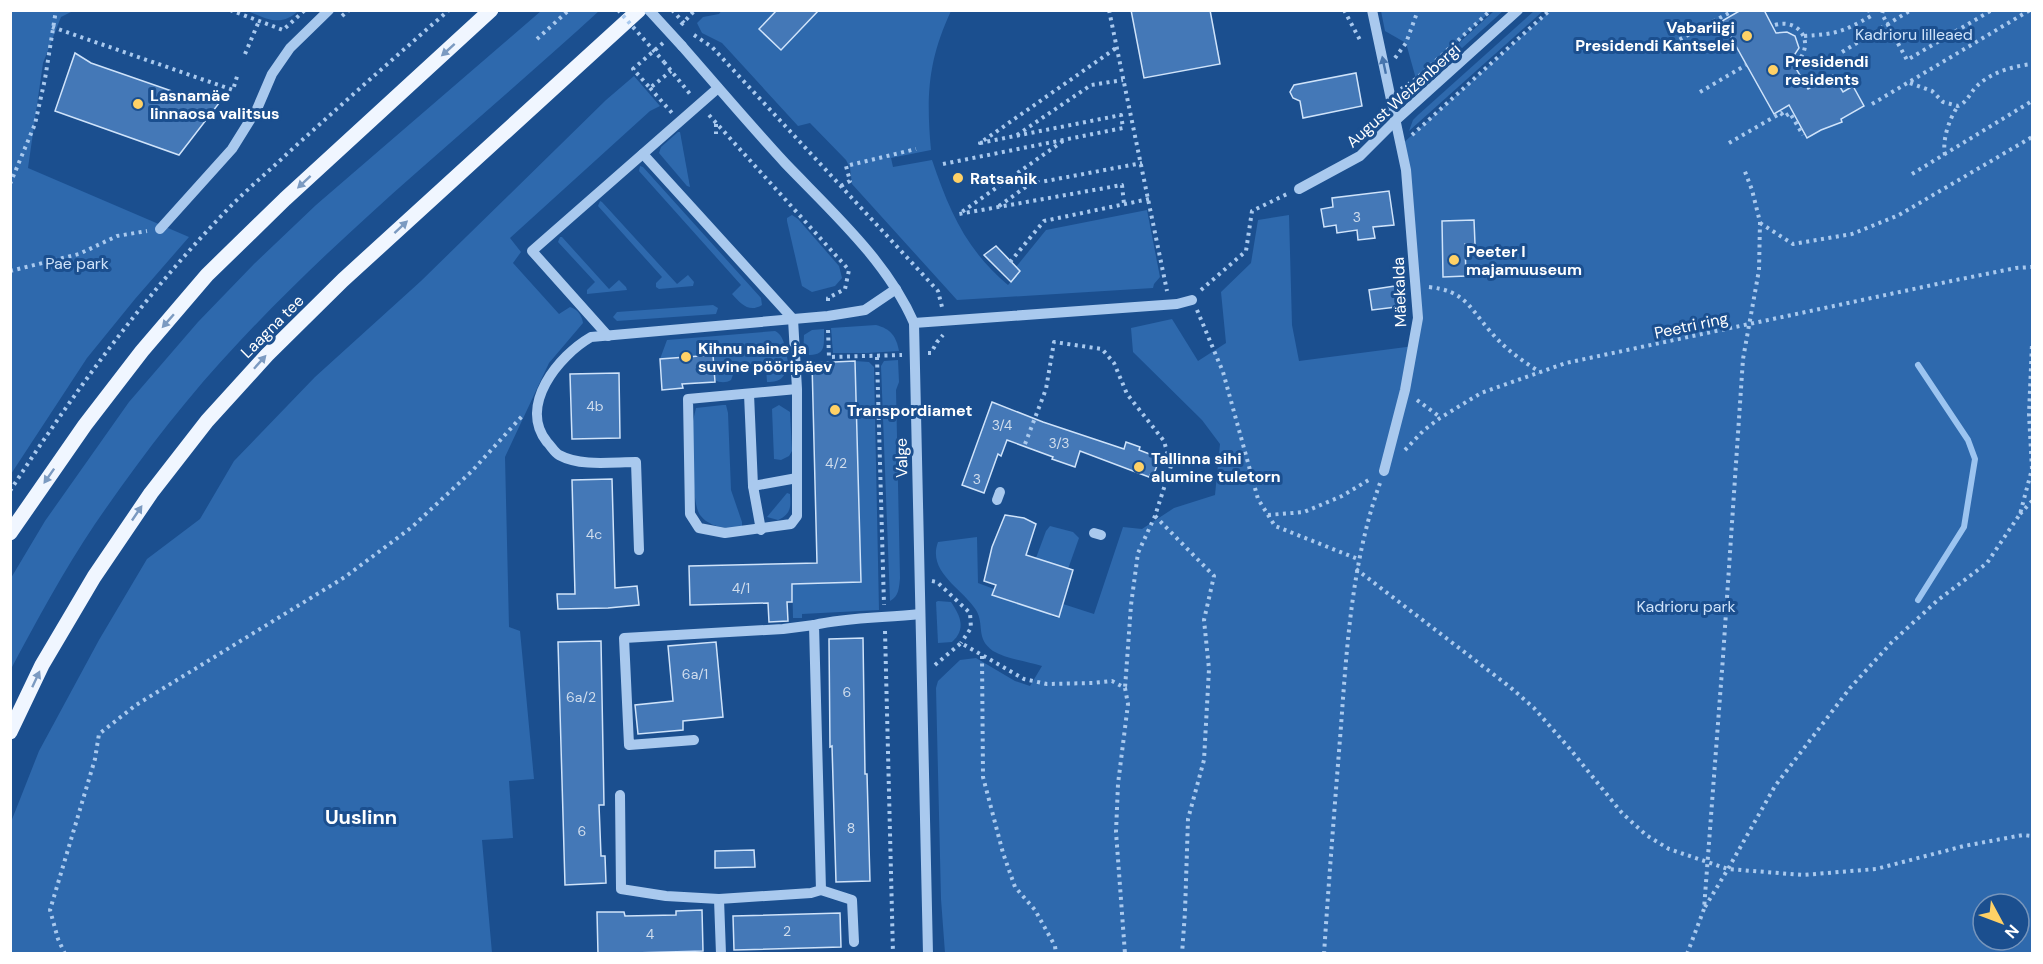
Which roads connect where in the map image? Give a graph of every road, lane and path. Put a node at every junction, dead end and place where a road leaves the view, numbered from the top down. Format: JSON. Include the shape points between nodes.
{"nodes":[{"id":1,"x":56,"y":10,"type":"edge"},
{"id":2,"x":230,"y":10,"type":"edge"},
{"id":3,"x":305,"y":10,"type":"edge"},
{"id":4,"x":329,"y":10,"type":"edge"},
{"id":5,"x":449,"y":10,"type":"edge"},
{"id":6,"x":491,"y":10,"type":"edge"},
{"id":7,"x":569,"y":10,"type":"edge"},
{"id":8,"x":618,"y":10,"type":"edge"},
{"id":9,"x":639,"y":10,"type":"edge"},
{"id":10,"x":649,"y":10,"type":"edge"},
{"id":11,"x":1109,"y":10,"type":"edge"},
{"id":12,"x":1344,"y":10,"type":"edge"},
{"id":13,"x":1372,"y":10,"type":"edge"},
{"id":14,"x":1418,"y":10,"type":"edge"},
{"id":15,"x":1491,"y":10,"type":"edge"},
{"id":16,"x":1518,"y":10,"type":"edge"},
{"id":17,"x":1550,"y":10,"type":"edge"},
{"id":18,"x":1869,"y":10,"type":"edge"},
{"id":19,"x":1883,"y":10,"type":"edge"},
{"id":20,"x":1911,"y":10,"type":"edge"},
{"id":21,"x":1992,"y":10,"type":"edge"},
{"id":22,"x":2030,"y":10,"type":"edge"},
{"id":23,"x":1731,"y":12,"type":"edge"},
{"id":24,"x":259,"y":21,"type":"junction"},
{"id":25,"x":1887,"y":24,"type":"junction"},
{"id":26,"x":1775,"y":25,"type":"dead end"},
{"id":27,"x":52,"y":27,"type":"junction"},
{"id":28,"x":1804,"y":36,"type":"junction"},
{"id":29,"x":537,"y":39,"type":"dead end"},
{"id":30,"x":1360,"y":40,"type":"dead end"},
{"id":31,"x":1673,"y":43,"type":"dead end"},
{"id":32,"x":658,"y":48,"type":"dead end"},
{"id":33,"x":1116,"y":48,"type":"junction"},
{"id":34,"x":1842,"y":51,"type":"dead end"},
{"id":35,"x":246,"y":54,"type":"dead end"},
{"id":36,"x":1798,"y":61,"type":"dead end"},
{"id":37,"x":2032,"y":64,"type":"edge"},
{"id":38,"x":1746,"y":65,"type":"dead end"},
{"id":39,"x":671,"y":71,"type":"junction"},
{"id":40,"x":1385,"y":72,"type":"junction"},
{"id":41,"x":238,"y":73,"type":"dead end"},
{"id":42,"x":1123,"y":80,"type":"junction"},
{"id":43,"x":1910,"y":83,"type":"junction"},
{"id":44,"x":650,"y":88,"type":"junction"},
{"id":45,"x":718,"y":88,"type":"junction"},
{"id":46,"x":1700,"y":92,"type":"dead end"},
{"id":47,"x":1390,"y":96,"type":"junction"},
{"id":48,"x":2032,"y":101,"type":"edge"},
{"id":49,"x":664,"y":104,"type":"dead end"},
{"id":50,"x":1872,"y":104,"type":"dead end"},
{"id":51,"x":699,"y":105,"type":"junction"},
{"id":52,"x":1958,"y":106,"type":"junction"},
{"id":53,"x":1132,"y":120,"type":"junction"},
{"id":54,"x":1396,"y":120,"type":"junction"},
{"id":55,"x":1122,"y":122,"type":"junction"},
{"id":56,"x":716,"y":123,"type":"junction"},
{"id":57,"x":716,"y":134,"type":"dead end"},
{"id":58,"x":1803,"y":135,"type":"dead end"},
{"id":59,"x":1014,"y":136,"type":"junction"},
{"id":60,"x":2032,"y":137,"type":"edge"},
{"id":61,"x":1065,"y":140,"type":"junction"},
{"id":62,"x":1729,"y":143,"type":"dead end"},
{"id":63,"x":1401,"y":145,"type":"junction"},
{"id":64,"x":916,"y":149,"type":"dead end"},
{"id":65,"x":643,"y":154,"type":"junction"},
{"id":66,"x":1945,"y":155,"type":"junction"},
{"id":67,"x":1142,"y":163,"type":"junction"},
{"id":68,"x":943,"y":164,"type":"dead end"},
{"id":69,"x":1744,"y":169,"type":"dead end"},
{"id":70,"x":1912,"y":174,"type":"dead end"},
{"id":71,"x":10,"y":184,"type":"edge"},
{"id":72,"x":841,"y":186,"type":"dead end"},
{"id":73,"x":1299,"y":189,"type":"joint"},
{"id":74,"x":1149,"y":199,"type":"junction"},
{"id":75,"x":1124,"y":204,"type":"junction"},
{"id":76,"x":997,"y":207,"type":"junction"},
{"id":77,"x":1760,"y":222,"type":"junction"},
{"id":78,"x":160,"y":229,"type":"joint"},
{"id":79,"x":1010,"y":262,"type":"dead end"},
{"id":80,"x":2032,"y":267,"type":"edge"},
{"id":81,"x":10,"y":272,"type":"edge"},
{"id":82,"x":1208,"y":283,"type":"dead end"},
{"id":83,"x":1416,"y":286,"type":"junction"},
{"id":84,"x":896,"y":289,"type":"junction"},
{"id":85,"x":1167,"y":292,"type":"dead end"},
{"id":86,"x":1192,"y":300,"type":"joint"},
{"id":87,"x":828,"y":316,"type":"junction"},
{"id":88,"x":794,"y":319,"type":"junction"},
{"id":89,"x":914,"y":323,"type":"junction"},
{"id":90,"x":1748,"y":325,"type":"junction"},
{"id":91,"x":608,"y":336,"type":"junction"},
{"id":92,"x":2032,"y":344,"type":"edge"},
{"id":93,"x":1540,"y":372,"type":"junction"},
{"id":94,"x":797,"y":389,"type":"junction"},
{"id":95,"x":1405,"y":390,"type":"junction"},
{"id":96,"x":749,"y":394,"type":"junction"},
{"id":97,"x":538,"y":400,"type":"junction"},
{"id":98,"x":1440,"y":418,"type":"junction"},
{"id":99,"x":1025,"y":444,"type":"dead end"},
{"id":100,"x":1384,"y":471,"type":"junction"},
{"id":101,"x":797,"y":478,"type":"junction"},
{"id":102,"x":753,"y":486,"type":"junction"},
{"id":103,"x":10,"y":491,"type":"edge"},
{"id":104,"x":2032,"y":501,"type":"edge"},
{"id":105,"x":2020,"y":514,"type":"junction"},
{"id":106,"x":1268,"y":515,"type":"junction"},
{"id":107,"x":1155,"y":516,"type":"junction"},
{"id":108,"x":761,"y":530,"type":"junction"},
{"id":109,"x":10,"y":533,"type":"edge"},
{"id":110,"x":639,"y":550,"type":"dead end"},
{"id":111,"x":1358,"y":559,"type":"junction"},
{"id":112,"x":1356,"y":569,"type":"junction"},
{"id":113,"x":919,"y":577,"type":"junction"},
{"id":114,"x":920,"y":614,"type":"junction"},
{"id":115,"x":885,"y":618,"type":"junction"},
{"id":116,"x":814,"y":625,"type":"junction"},
{"id":117,"x":962,"y":644,"type":"junction"},
{"id":118,"x":982,"y":656,"type":"junction"},
{"id":119,"x":921,"y":673,"type":"junction"},
{"id":120,"x":1125,"y":688,"type":"junction"},
{"id":121,"x":10,"y":732,"type":"edge"},
{"id":122,"x":694,"y":740,"type":"dead end"},
{"id":123,"x":620,"y":795,"type":"dead end"},
{"id":124,"x":2032,"y":836,"type":"edge"},
{"id":125,"x":1707,"y":863,"type":"junction"},
{"id":126,"x":1728,"y":869,"type":"junction"},
{"id":127,"x":821,"y":890,"type":"junction"},
{"id":128,"x":719,"y":900,"type":"junction"},
{"id":129,"x":1704,"y":909,"type":"junction"},
{"id":130,"x":854,"y":942,"type":"dead end"},
{"id":131,"x":65,"y":954,"type":"edge"},
{"id":132,"x":720,"y":954,"type":"edge"},
{"id":133,"x":893,"y":954,"type":"edge"},
{"id":134,"x":928,"y":954,"type":"edge"},
{"id":135,"x":1056,"y":954,"type":"edge"},
{"id":136,"x":1125,"y":954,"type":"edge"},
{"id":137,"x":1182,"y":954,"type":"edge"},
{"id":138,"x":1324,"y":954,"type":"edge"},
{"id":139,"x":1687,"y":954,"type":"edge"}],
"edges":[{"from":1,"to":27,"type":"path"},
{"from":2,"to":24,"type":"path"},
{"from":3,"to":24,"type":"path","via":[[283,30]]},
{"from":4,"to":78,"type":"street","via":[[290,48],[232,149]]},
{"from":5,"to":103,"type":"path","via":[[203,235],[116,338]]},
{"from":6,"to":109,"type":"main road","one_way":true,"via":[[207,275],[92,416]]},
{"from":7,"to":29,"type":"path"},
{"from":8,"to":39,"type":"path","bridge":true},
{"from":121,"to":9,"type":"main road","name":"Laagna tee","one_way":true,"via":[[42,665],[94,576],[207,421],[343,280]]},
{"from":10,"to":45,"type":"street","name":"Valge","bridge":true},
{"from":11,"to":33,"type":"path"},
{"from":12,"to":30,"type":"path"},
{"from":40,"to":13,"type":"street","name":"Mäekalda","one_way":true},
{"from":14,"to":40,"type":"path","via":[[1406,43]]},
{"from":15,"to":47,"type":"path","via":[[1416,80]]},
{"from":16,"to":54,"type":"street","name":"August Weizenbergi"},
{"from":17,"to":63,"type":"path"},
{"from":18,"to":28,"type":"path","via":[[1871,16],[1847,30]]},
{"from":19,"to":25,"type":"path"},
{"from":20,"to":25,"type":"path"},
{"from":21,"to":25,"type":"path","via":[[1907,60]]},
{"from":22,"to":43,"type":"path"},
{"from":23,"to":31,"type":"path"},
{"from":24,"to":35,"type":"path"},
{"from":25,"to":34,"type":"path"},
{"from":26,"to":28,"type":"path","via":[[1795,26]]},
{"from":27,"to":41,"type":"path","via":[[233,90]]},
{"from":27,"to":71,"type":"path","via":[[35,124]]},
{"from":28,"to":36,"type":"path","via":[[1805,50]]},
{"from":32,"to":44,"type":"path","via":[[633,69]]},
{"from":33,"to":42,"type":"path"},
{"from":33,"to":59,"type":"path","via":[[980,143]]},
{"from":37,"to":52,"type":"path","via":[[1993,75]]},
{"from":38,"to":46,"type":"path"},
{"from":39,"to":44,"type":"path"},
{"from":39,"to":51,"type":"path"},
{"from":40,"to":47,"type":"street","name":"Mäekalda"},
{"from":42,"to":53,"type":"path"},
{"from":42,"to":59,"type":"path","via":[[1091,85]]},
{"from":43,"to":50,"type":"path"},
{"from":43,"to":52,"type":"path"},
{"from":44,"to":49,"type":"path"},
{"from":45,"to":51,"type":"street"},
{"from":45,"to":84,"type":"street","name":"Valge","via":[[871,256]]},
{"from":47,"to":54,"type":"street","name":"Mäekalda"},
{"from":48,"to":66,"type":"path"},
{"from":51,"to":56,"type":"path"},
{"from":51,"to":65,"type":"street"},
{"from":52,"to":66,"type":"path","via":[[1948,128]]},
{"from":53,"to":55,"type":"path"},
{"from":53,"to":67,"type":"path"},
{"from":54,"to":63,"type":"street","name":"Mäekalda"},
{"from":54,"to":73,"type":"street","name":"August Weizenbergi","via":[[1360,156]]},
{"from":55,"to":59,"type":"path","via":[[1121,115]]},
{"from":55,"to":61,"type":"path","via":[[1122,128]]},
{"from":56,"to":57,"type":"path"},
{"from":56,"to":87,"type":"path","via":[[849,270],[845,289],[828,298]]},
{"from":58,"to":62,"type":"path","via":[[1790,113],[1784,117],[1781,113]]},
{"from":60,"to":77,"type":"path","via":[[1899,215],[1852,234],[1793,243]]},
{"from":61,"to":68,"type":"path"},
{"from":61,"to":76,"type":"path","via":[[959,214]]},
{"from":63,"to":83,"type":"street","name":"Mäekalda"},
{"from":64,"to":72,"type":"path","via":[[846,166],[850,180]]},
{"from":65,"to":88,"type":"street"},
{"from":65,"to":91,"type":"street","via":[[532,251]]},
{"from":66,"to":70,"type":"path"},
{"from":67,"to":74,"type":"path"},
{"from":67,"to":76,"type":"path","via":[[1030,184]]},
{"from":69,"to":77,"type":"path"},
{"from":73,"to":82,"type":"path","via":[[1252,211],[1246,251]]},
{"from":74,"to":75,"type":"path"},
{"from":74,"to":85,"type":"path"},
{"from":75,"to":76,"type":"path","via":[[1122,185]]},
{"from":75,"to":79,"type":"path","via":[[1044,221]]},
{"from":77,"to":90,"type":"path","via":[[1759,270]]},
{"from":78,"to":81,"type":"path","via":[[117,236],[79,254]]},
{"from":80,"to":90,"type":"path","name":"Peetri ring"},
{"from":83,"to":93,"type":"path","via":[[1463,298],[1503,345]]},
{"from":83,"to":95,"type":"street","name":"Mäekalda","via":[[1418,318]]},
{"from":84,"to":87,"type":"street","via":[[865,310]]},
{"from":84,"to":89,"type":"street","name":"Valge"},
{"from":86,"to":89,"type":"street"},
{"from":86,"to":106,"type":"path","via":[[1223,372],[1258,499]]},
{"from":87,"to":88,"type":"street"},
{"from":87,"to":115,"type":"path","via":[[829,357],[877,357]]},
{"from":88,"to":91,"type":"street"},
{"from":88,"to":94,"type":"street"},
{"from":89,"to":113,"type":"street","name":"Valge"},
{"from":90,"to":93,"type":"path","name":"Peetri ring","via":[[1566,363]]},
{"from":90,"to":125,"type":"path"},
{"from":91,"to":97,"type":"street","via":[[591,337],[576,345],[549,378]]},
{"from":92,"to":105,"type":"path","via":[[2032,469]]},
{"from":93,"to":98,"type":"path","name":"Peetri ring","via":[[1481,393]]},
{"from":94,"to":96,"type":"street"},
{"from":94,"to":101,"type":"street"},
{"from":95,"to":98,"type":"path"},
{"from":95,"to":100,"type":"street","name":"Mäekalda"},
{"from":96,"to":102,"type":"street"},
{"from":96,"to":108,"type":"street","via":[[688,399],[690,514],[699,528],[725,533]]},
{"from":97,"to":110,"type":"street","via":[[536,419],[541,434],[558,454],[577,462],[636,462]]},
{"from":97,"to":131,"type":"path","via":[[472,471],[402,534],[345,577],[136,705],[99,734],[50,910]]},
{"from":98,"to":100,"type":"path","name":"Peetri ring"},
{"from":99,"to":107,"type":"path","via":[[1046,389],[1054,342],[1102,349],[1114,363],[1126,394],[1164,441],[1171,466]]},
{"from":100,"to":106,"type":"path","via":[[1342,496],[1304,512]]},
{"from":100,"to":111,"type":"path"},
{"from":101,"to":102,"type":"street"},
{"from":101,"to":108,"type":"street","via":[[797,516],[791,525]]},
{"from":102,"to":108,"type":"street"},
{"from":104,"to":105,"type":"path"},
{"from":105,"to":126,"type":"path","via":[[1987,562],[1892,642],[1850,688],[1775,786]]},
{"from":106,"to":111,"type":"path","via":[[1275,526]]},
{"from":107,"to":120,"type":"path","via":[[1138,553]]},
{"from":107,"to":137,"type":"path","via":[[1214,576],[1204,620],[1209,669],[1204,760],[1188,819]]},
{"from":111,"to":112,"type":"path"},
{"from":112,"to":125,"type":"path","via":[[1534,708],[1622,813],[1646,835],[1669,849]]},
{"from":112,"to":138,"type":"path"},
{"from":113,"to":114,"type":"street","name":"Valge"},
{"from":113,"to":117,"type":"path","via":[[937,582],[970,613],[971,628]]},
{"from":114,"to":115,"type":"street"},
{"from":114,"to":119,"type":"street","name":"Valge"},
{"from":115,"to":116,"type":"street"},
{"from":115,"to":133,"type":"path"},
{"from":116,"to":122,"type":"street","via":[[624,638],[629,745]]},
{"from":116,"to":127,"type":"street"},
{"from":117,"to":118,"type":"path"},
{"from":117,"to":119,"type":"path"},
{"from":118,"to":120,"type":"path","via":[[1024,679],[1047,684],[1112,681]]},
{"from":118,"to":135,"type":"path","via":[[983,777],[1015,887],[1035,910]]},
{"from":119,"to":134,"type":"street","name":"Valge"},
{"from":120,"to":136,"type":"path","via":[[1128,704],[1116,832]]},
{"from":123,"to":128,"type":"street","via":[[621,889]]},
{"from":124,"to":126,"type":"path","via":[[1964,846],[1876,869],[1803,875]]},
{"from":125,"to":126,"type":"path"},
{"from":125,"to":129,"type":"path"},
{"from":126,"to":129,"type":"path"},
{"from":127,"to":128,"type":"street"},
{"from":127,"to":130,"type":"street","via":[[852,900]]},
{"from":128,"to":132,"type":"street"},
{"from":129,"to":139,"type":"path"}]}
